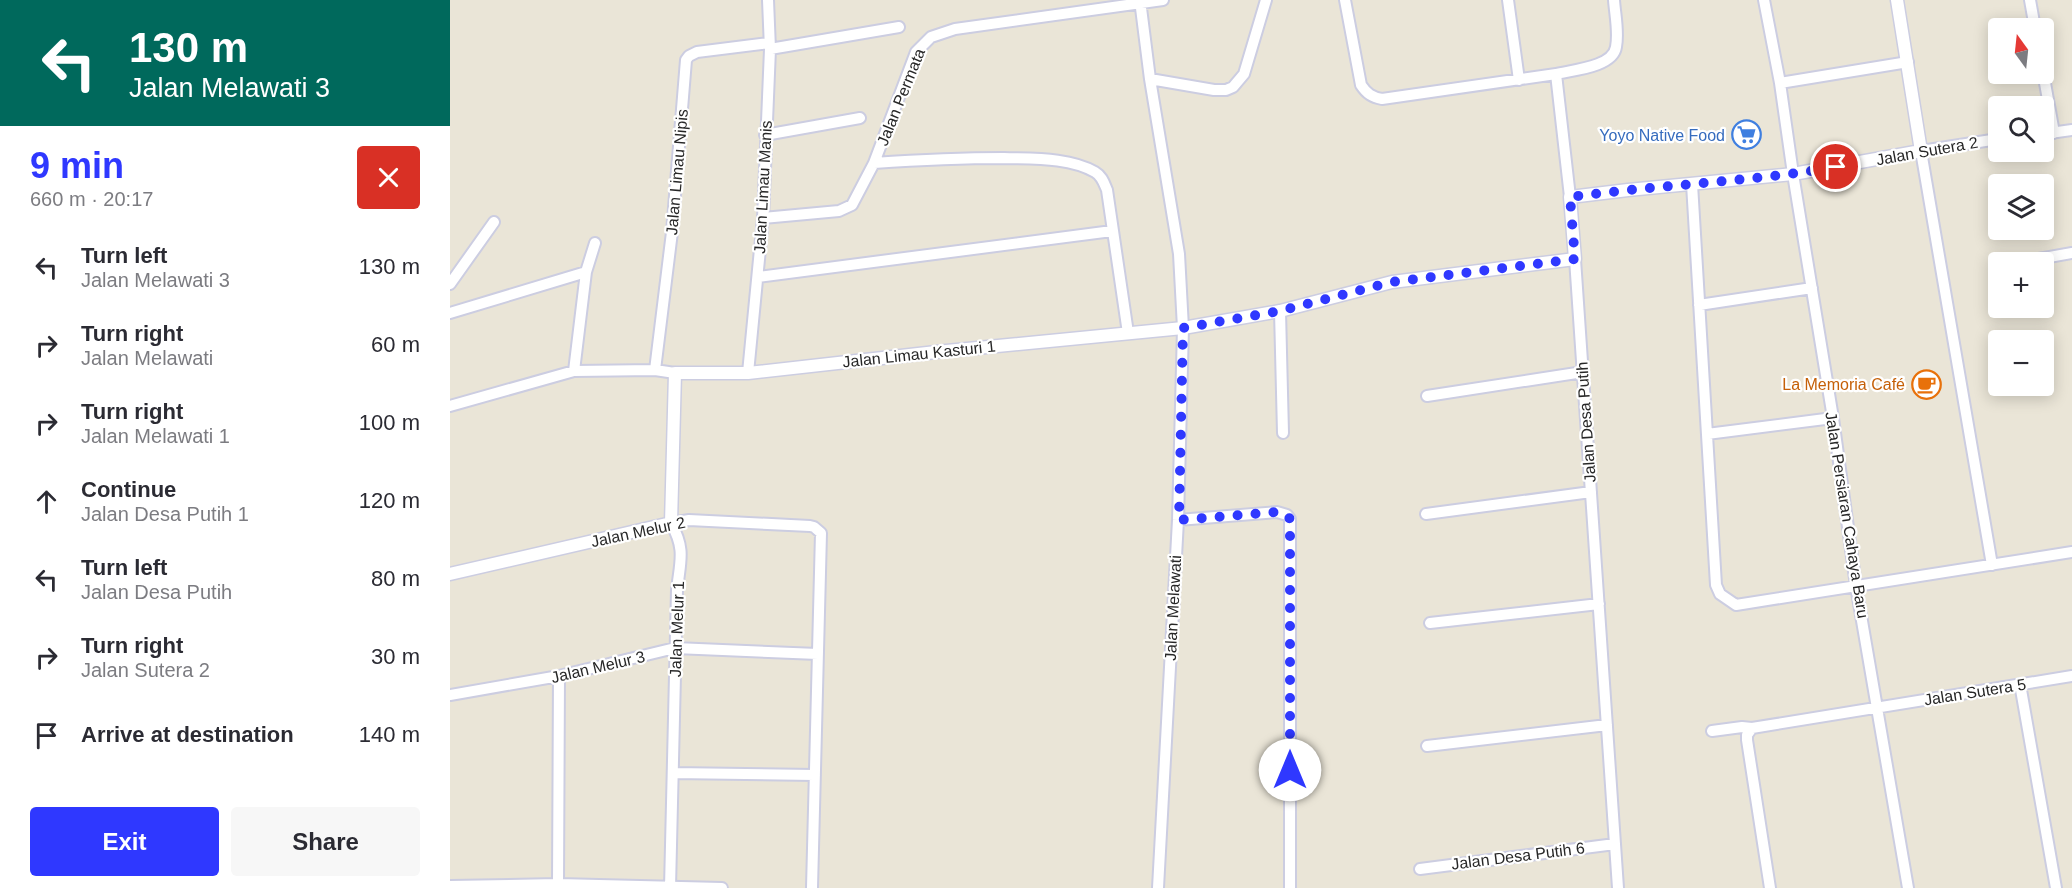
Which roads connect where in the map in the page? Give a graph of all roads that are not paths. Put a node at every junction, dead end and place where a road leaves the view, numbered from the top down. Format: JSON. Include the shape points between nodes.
{"nodes":[{"id":1,"x":768,"y":0,"type":"edge"},
{"id":2,"x":1163,"y":0,"type":"edge"},
{"id":3,"x":1266,"y":0,"type":"edge"},
{"id":4,"x":1345,"y":0,"type":"edge"},
{"id":5,"x":1508,"y":0,"type":"edge"},
{"id":6,"x":1614,"y":0,"type":"edge"},
{"id":7,"x":1764,"y":0,"type":"edge"},
{"id":8,"x":1897,"y":0,"type":"edge"},
{"id":9,"x":2030,"y":0,"type":"edge"},
{"id":10,"x":1140,"y":2,"type":"edge"},
{"id":11,"x":2033,"y":18,"type":"edge"},
{"id":12,"x":899,"y":27,"type":"dead end"},
{"id":13,"x":770,"y":46,"type":"junction"},
{"id":14,"x":1908,"y":62,"type":"junction"},
{"id":15,"x":1556,"y":74,"type":"junction"},
{"id":16,"x":1150,"y":79,"type":"junction"},
{"id":17,"x":1519,"y":80,"type":"junction"},
{"id":18,"x":1780,"y":83,"type":"junction"},
{"id":19,"x":860,"y":118,"type":"dead end"},
{"id":20,"x":2072,"y":130,"type":"edge"},
{"id":21,"x":2054,"y":133,"type":"edge"},
{"id":22,"x":765,"y":135,"type":"junction"},
{"id":23,"x":1988,"y":141,"type":"edge"},
{"id":24,"x":1921,"y":152,"type":"junction"},
{"id":25,"x":874,"y":163,"type":"junction"},
{"id":26,"x":1793,"y":174,"type":"junction"},
{"id":27,"x":1692,"y":184,"type":"junction"},
{"id":28,"x":1570,"y":197,"type":"junction"},
{"id":29,"x":763,"y":218,"type":"junction"},
{"id":30,"x":494,"y":222,"type":"dead end"},
{"id":31,"x":1112,"y":231,"type":"junction"},
{"id":32,"x":595,"y":243,"type":"dead end"},
{"id":33,"x":2072,"y":254,"type":"edge"},
{"id":34,"x":2054,"y":257,"type":"edge"},
{"id":35,"x":1575,"y":259,"type":"junction"},
{"id":36,"x":586,"y":272,"type":"junction"},
{"id":37,"x":758,"y":277,"type":"junction"},
{"id":38,"x":450,"y":284,"type":"edge"},
{"id":39,"x":1812,"y":288,"type":"junction"},
{"id":40,"x":1699,"y":305,"type":"junction"},
{"id":41,"x":1280,"y":311,"type":"junction"},
{"id":42,"x":450,"y":313,"type":"edge"},
{"id":43,"x":1183,"y":328,"type":"junction"},
{"id":44,"x":1128,"y":333,"type":"junction"},
{"id":45,"x":655,"y":370,"type":"junction"},
{"id":46,"x":574,"y":372,"type":"junction"},
{"id":47,"x":1583,"y":372,"type":"junction"},
{"id":48,"x":675,"y":373,"type":"junction"},
{"id":49,"x":748,"y":373,"type":"junction"},
{"id":50,"x":1426,"y":396,"type":"dead end"},
{"id":51,"x":450,"y":406,"type":"edge"},
{"id":52,"x":1833,"y":418,"type":"junction"},
{"id":53,"x":1284,"y":432,"type":"dead end"},
{"id":54,"x":1707,"y":434,"type":"junction"},
{"id":55,"x":1591,"y":492,"type":"junction"},
{"id":56,"x":1426,"y":514,"type":"dead end"},
{"id":57,"x":1179,"y":520,"type":"junction"},
{"id":58,"x":671,"y":523,"type":"junction"},
{"id":59,"x":2072,"y":552,"type":"edge"},
{"id":60,"x":1992,"y":565,"type":"junction"},
{"id":61,"x":450,"y":574,"type":"edge"},
{"id":62,"x":1857,"y":586,"type":"junction"},
{"id":63,"x":1599,"y":604,"type":"junction"},
{"id":64,"x":1430,"y":623,"type":"dead end"},
{"id":65,"x":675,"y":648,"type":"junction"},
{"id":66,"x":818,"y":654,"type":"junction"},
{"id":67,"x":559,"y":676,"type":"junction"},
{"id":68,"x":2072,"y":676,"type":"edge"},
{"id":69,"x":2020,"y":684,"type":"junction"},
{"id":70,"x":450,"y":695,"type":"edge"},
{"id":71,"x":1878,"y":707,"type":"junction"},
{"id":72,"x":1607,"y":725,"type":"junction"},
{"id":73,"x":1752,"y":728,"type":"junction"},
{"id":74,"x":1712,"y":731,"type":"dead end"},
{"id":75,"x":1427,"y":746,"type":"dead end"},
{"id":76,"x":673,"y":772,"type":"junction"},
{"id":77,"x":815,"y":775,"type":"junction"},
{"id":78,"x":1615,"y":844,"type":"junction"},
{"id":79,"x":1420,"y":869,"type":"dead end"},
{"id":80,"x":558,"y":884,"type":"junction"},
{"id":81,"x":450,"y":886,"type":"edge"},
{"id":82,"x":670,"y":887,"type":"edge"},
{"id":83,"x":722,"y":888,"type":"edge"},
{"id":84,"x":812,"y":888,"type":"edge"},
{"id":85,"x":1158,"y":888,"type":"edge"},
{"id":86,"x":1290,"y":888,"type":"edge"},
{"id":87,"x":1618,"y":888,"type":"edge"},
{"id":88,"x":1770,"y":888,"type":"edge"},
{"id":89,"x":1908,"y":888,"type":"edge"},
{"id":90,"x":2056,"y":888,"type":"edge"}],
"edges":[{"from":1,"to":13,"type":"street","name":"Jalan Limau Manis"},
{"from":2,"to":10,"type":"street","name":"Jalan Permata"},
{"from":3,"to":16,"type":"street","via":[[1244,74],[1233,87],[1214,90]]},
{"from":4,"to":17,"type":"street","via":[[1361,85],[1373,97],[1382,99]]},
{"from":5,"to":17,"type":"street"},
{"from":6,"to":15,"type":"street","via":[[1617,43],[1611,58]]},
{"from":7,"to":18,"type":"street","name":"Jalan Persiaran Cahaya Baru"},
{"from":8,"to":14,"type":"street"},
{"from":9,"to":11,"type":"street"},
{"from":10,"to":16,"type":"street","name":"Jalan Melawati"},
{"from":10,"to":25,"type":"street","name":"Jalan Permata","via":[[955,29],[931,37],[916,52]]},
{"from":12,"to":13,"type":"street","name":"Jalan Limau Nipis"},
{"from":13,"to":22,"type":"street","name":"Jalan Limau Manis"},
{"from":13,"to":45,"type":"street","name":"Jalan Limau Nipis","via":[[697,52],[686,60],[673,228]]},
{"from":14,"to":18,"type":"street"},
{"from":14,"to":24,"type":"street"},
{"from":15,"to":17,"type":"street"},
{"from":15,"to":28,"type":"street","name":"Jalan Desa Putih"},
{"from":16,"to":43,"type":"street","name":"Jalan Melawati","via":[[1179,254]]},
{"from":18,"to":26,"type":"street","name":"Jalan Persiaran Cahaya Baru"},
{"from":19,"to":22,"type":"street"},
{"from":20,"to":21,"type":"street"},
{"from":22,"to":29,"type":"street","name":"Jalan Limau Manis"},
{"from":23,"to":24,"type":"street","name":"Jalan Sutera 2"},
{"from":24,"to":26,"type":"street","name":"Jalan Sutera 2"},
{"from":24,"to":60,"type":"street"},
{"from":25,"to":29,"type":"street","name":"Jalan Permata","via":[[848,208]]},
{"from":25,"to":31,"type":"street","via":[[951,158],[1067,163],[1096,172],[1103,179]]},
{"from":26,"to":27,"type":"street","name":"Jalan Sutera 2"},
{"from":26,"to":39,"type":"street","name":"Jalan Persiaran Cahaya Baru"},
{"from":27,"to":28,"type":"street","name":"Jalan Sutera 2"},
{"from":27,"to":40,"type":"street"},
{"from":28,"to":35,"type":"street","name":"Jalan Desa Putih"},
{"from":29,"to":37,"type":"street","name":"Jalan Limau Manis"},
{"from":30,"to":38,"type":"street"},
{"from":31,"to":37,"type":"street"},
{"from":31,"to":44,"type":"street"},
{"from":32,"to":36,"type":"street"},
{"from":33,"to":34,"type":"street"},
{"from":35,"to":41,"type":"street","name":"Jalan Limau Kasturi 1","via":[[1392,282]]},
{"from":35,"to":47,"type":"street","name":"Jalan Desa Putih"},
{"from":36,"to":42,"type":"street"},
{"from":36,"to":46,"type":"street"},
{"from":37,"to":49,"type":"street","name":"Jalan Limau Manis"},
{"from":39,"to":40,"type":"street"},
{"from":39,"to":52,"type":"street","name":"Jalan Persiaran Cahaya Baru"},
{"from":40,"to":54,"type":"street"},
{"from":41,"to":43,"type":"street","name":"Jalan Limau Kasturi 1"},
{"from":41,"to":53,"type":"street"},
{"from":43,"to":44,"type":"street","name":"Jalan Limau Kasturi 1"},
{"from":43,"to":57,"type":"street","name":"Jalan Melawati"},
{"from":44,"to":49,"type":"street","name":"Jalan Limau Kasturi 1"},
{"from":45,"to":46,"type":"street","name":"Jalan Limau Kasturi 1"},
{"from":45,"to":48,"type":"street","name":"Jalan Limau Kasturi 1"},
{"from":46,"to":51,"type":"street","name":"Jalan Limau Kasturi 1"},
{"from":47,"to":50,"type":"street"},
{"from":47,"to":55,"type":"street","name":"Jalan Desa Putih"},
{"from":48,"to":49,"type":"street","name":"Jalan Limau Kasturi 1"},
{"from":48,"to":58,"type":"street","name":"Jalan Melur 1"},
{"from":52,"to":54,"type":"street"},
{"from":52,"to":62,"type":"street","name":"Jalan Persiaran Cahaya Baru"},
{"from":54,"to":62,"type":"street","via":[[1716,585],[1720,594],[1736,605]]},
{"from":55,"to":56,"type":"street"},
{"from":55,"to":63,"type":"street","name":"Jalan Desa Putih"},
{"from":57,"to":85,"type":"street","name":"Jalan Melawati"},
{"from":57,"to":86,"type":"street","via":[[1277,512],[1287,515],[1291,524]]},
{"from":58,"to":61,"type":"street","name":"Jalan Melur 2"},
{"from":58,"to":65,"type":"street","name":"Jalan Melur 1","via":[[681,543]]},
{"from":58,"to":66,"type":"street","name":"Jalan Melur 2","via":[[689,520],[818,529]]},
{"from":59,"to":60,"type":"street"},
{"from":60,"to":62,"type":"street"},
{"from":62,"to":71,"type":"street","name":"Jalan Persiaran Cahaya Baru"},
{"from":63,"to":64,"type":"street"},
{"from":63,"to":72,"type":"street","name":"Jalan Desa Putih"},
{"from":65,"to":66,"type":"street","name":"Jalan Melur 3"},
{"from":65,"to":67,"type":"street","name":"Jalan Melur 3"},
{"from":65,"to":76,"type":"street","name":"Jalan Melur 1"},
{"from":66,"to":77,"type":"street"},
{"from":67,"to":70,"type":"street","name":"Jalan Melur 3"},
{"from":67,"to":80,"type":"street"},
{"from":68,"to":69,"type":"street","name":"Jalan Sutera 5"},
{"from":69,"to":71,"type":"street","name":"Jalan Sutera 5"},
{"from":69,"to":90,"type":"street"},
{"from":71,"to":73,"type":"street","name":"Jalan Sutera 5"},
{"from":71,"to":89,"type":"street","name":"Jalan Persiaran Cahaya Baru"},
{"from":72,"to":75,"type":"street"},
{"from":72,"to":78,"type":"street","name":"Jalan Desa Putih"},
{"from":73,"to":74,"type":"street","name":"Jalan Sutera 5"},
{"from":73,"to":88,"type":"street","via":[[1747,740]]},
{"from":76,"to":77,"type":"street"},
{"from":76,"to":82,"type":"street","name":"Jalan Melur 1"},
{"from":77,"to":84,"type":"street"},
{"from":78,"to":79,"type":"street","name":"Jalan Desa Putih 6"},
{"from":78,"to":87,"type":"street","name":"Jalan Desa Putih"},
{"from":80,"to":81,"type":"street"},
{"from":80,"to":82,"type":"street"},
{"from":82,"to":83,"type":"street"}]}
